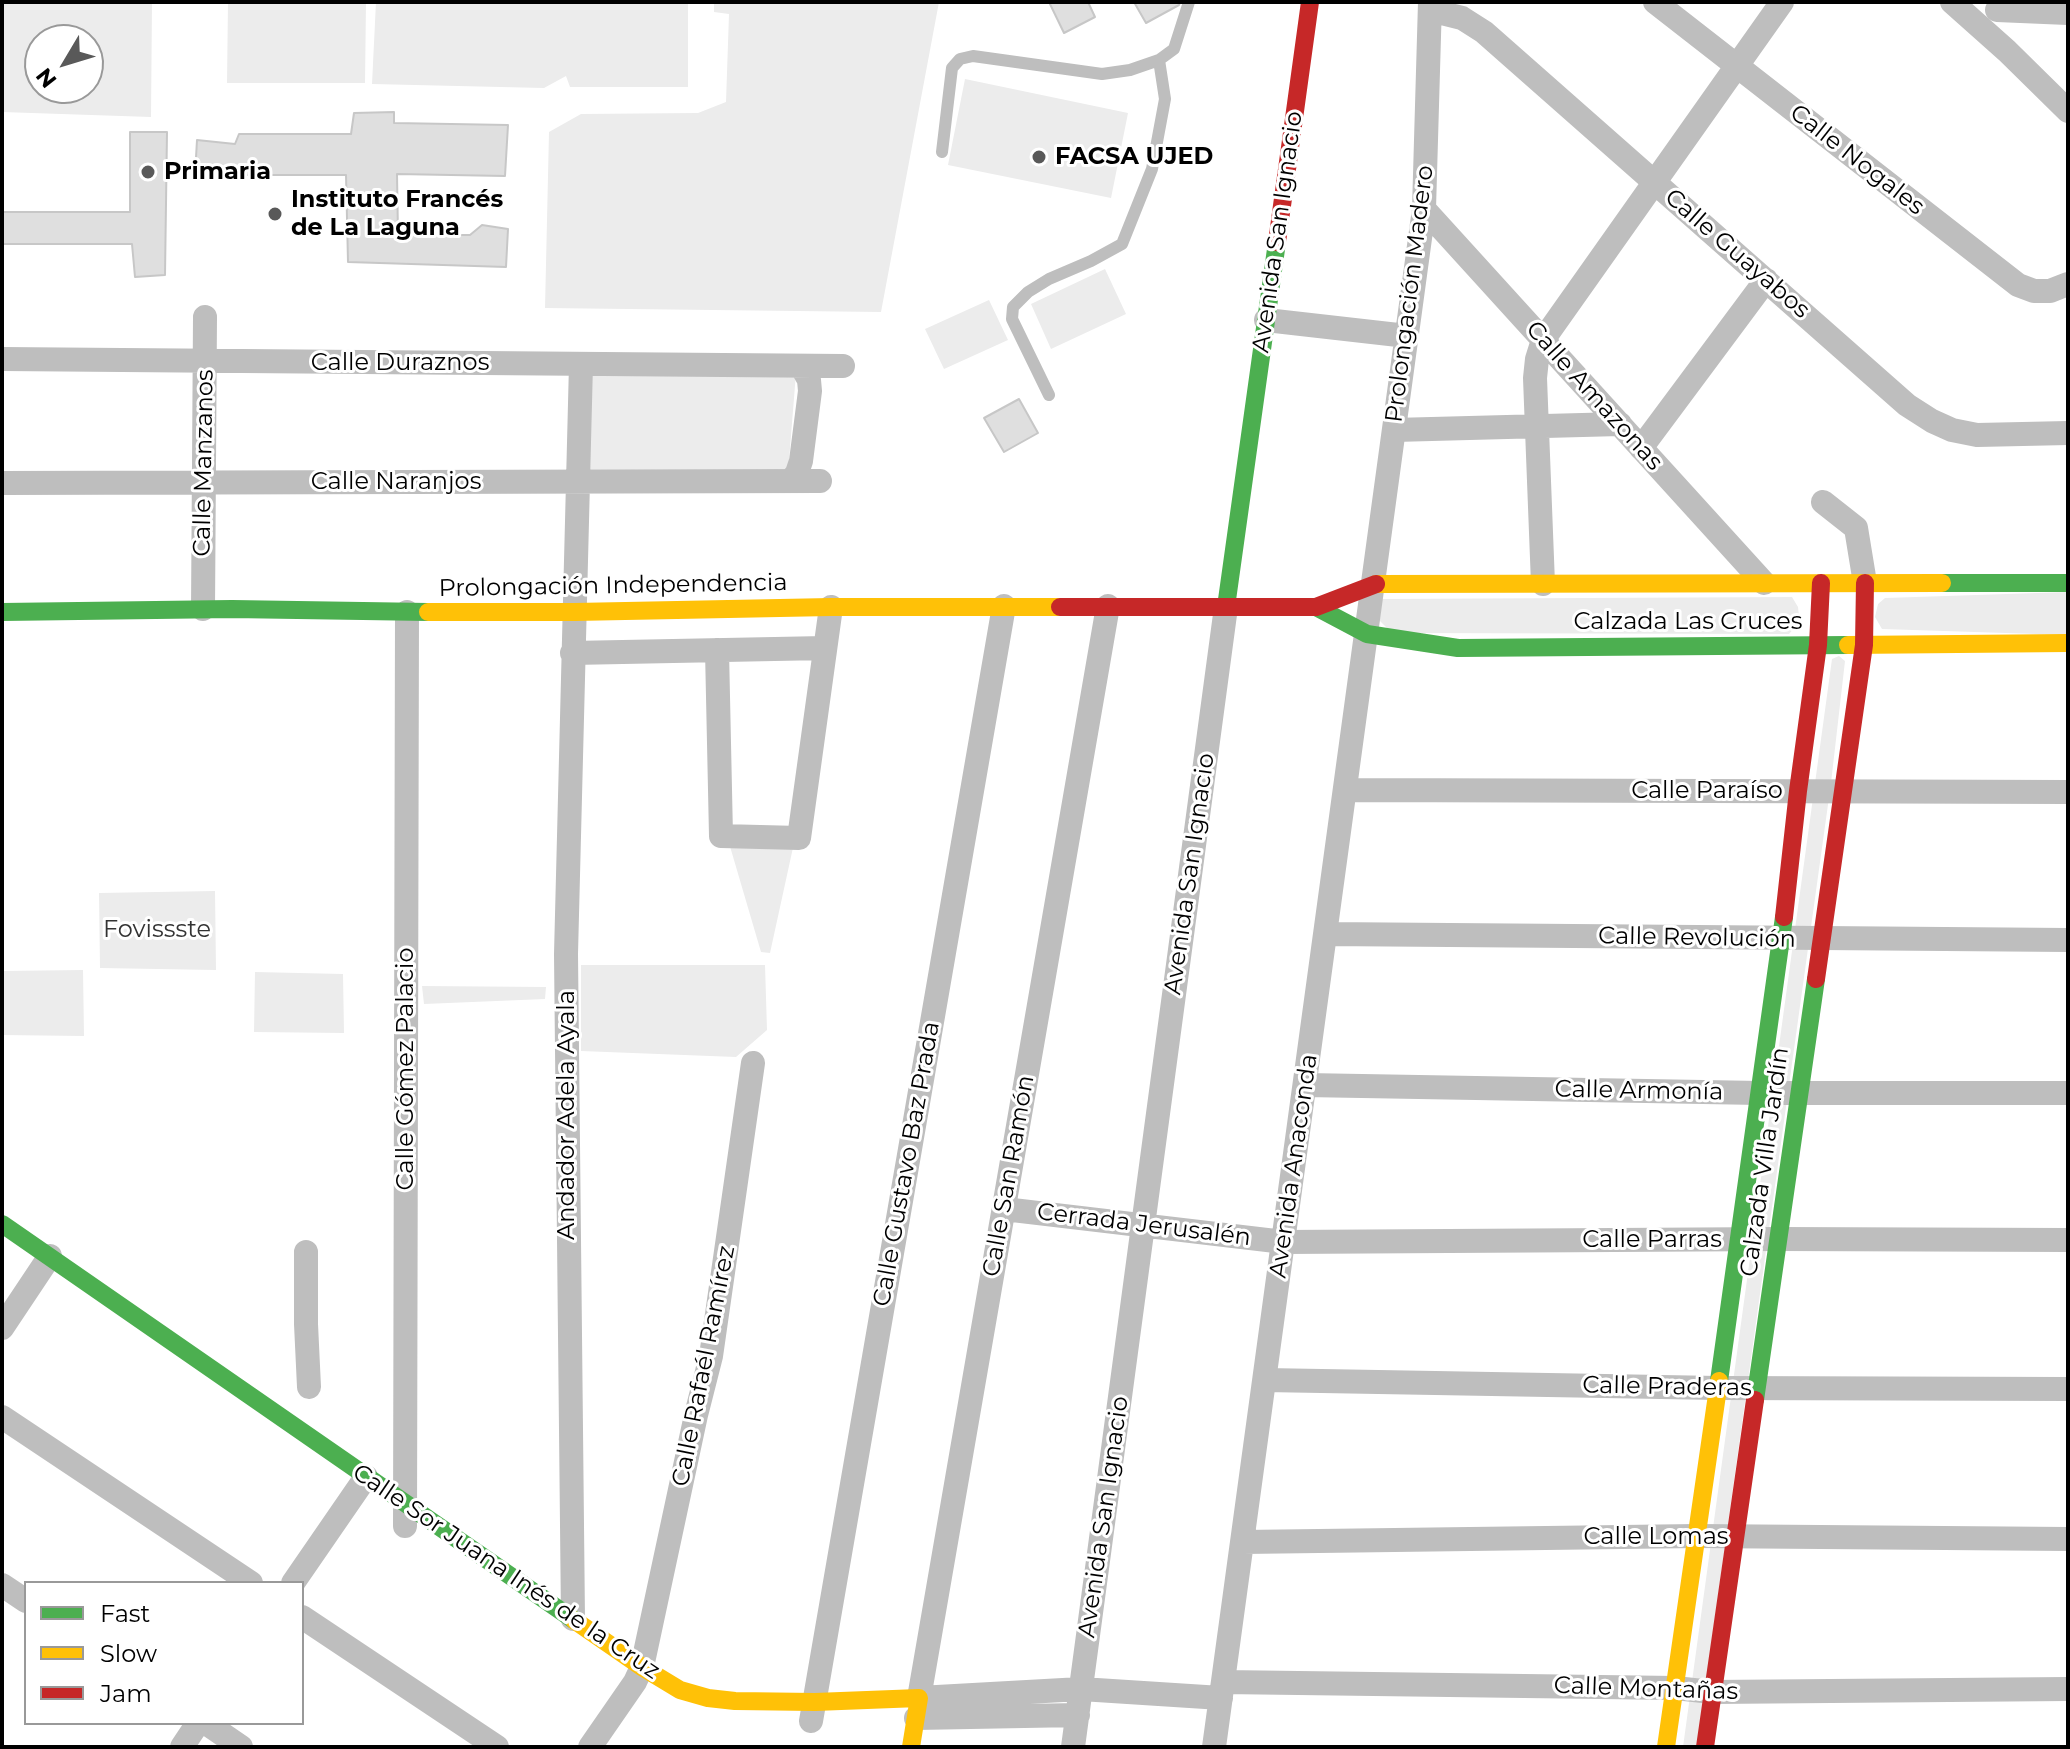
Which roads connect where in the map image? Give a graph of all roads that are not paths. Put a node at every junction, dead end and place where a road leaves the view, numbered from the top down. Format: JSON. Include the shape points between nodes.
{"nodes":[{"id":1,"x":1189,"y":2,"type":"edge"},
{"id":2,"x":1310,"y":2,"type":"edge"},
{"id":3,"x":1655,"y":2,"type":"edge"},
{"id":4,"x":1782,"y":2,"type":"edge"},
{"id":5,"x":1952,"y":2,"type":"edge"},
{"id":6,"x":1430,"y":6,"type":"edge"},
{"id":7,"x":1997,"y":6,"type":"edge"},
{"id":8,"x":2068,"y":13,"type":"edge"},
{"id":9,"x":2007,"y":51,"type":"junction"},
{"id":10,"x":1159,"y":60,"type":"junction"},
{"id":11,"x":1737,"y":66,"type":"junction"},
{"id":12,"x":2068,"y":111,"type":"edge"},
{"id":13,"x":942,"y":152,"type":"dead end"},
{"id":14,"x":1655,"y":182,"type":"junction"},
{"id":15,"x":1424,"y":209,"type":"junction"},
{"id":16,"x":1766,"y":280,"type":"junction"},
{"id":17,"x":2068,"y":284,"type":"edge"},
{"id":18,"x":205,"y":317,"type":"dead end"},
{"id":19,"x":1266,"y":320,"type":"junction"},
{"id":20,"x":1407,"y":336,"type":"junction"},
{"id":21,"x":1543,"y":340,"type":"junction"},
{"id":22,"x":2,"y":359,"type":"edge"},
{"id":23,"x":205,"y":362,"type":"junction"},
{"id":24,"x":581,"y":364,"type":"junction"},
{"id":25,"x":799,"y":366,"type":"junction"},
{"id":26,"x":843,"y":366,"type":"dead end"},
{"id":27,"x":1049,"y":395,"type":"dead end"},
{"id":28,"x":1620,"y":424,"type":"junction"},
{"id":29,"x":1537,"y":427,"type":"junction"},
{"id":30,"x":1394,"y":430,"type":"junction"},
{"id":31,"x":2068,"y":433,"type":"edge"},
{"id":32,"x":1641,"y":448,"type":"junction"},
{"id":33,"x":577,"y":481,"type":"junction"},
{"id":34,"x":791,"y":481,"type":"junction"},
{"id":35,"x":820,"y":481,"type":"dead end"},
{"id":36,"x":204,"y":482,"type":"junction"},
{"id":37,"x":2,"y":483,"type":"edge"},
{"id":38,"x":1823,"y":502,"type":"dead end"},
{"id":39,"x":1764,"y":583,"type":"junction"},
{"id":40,"x":1821,"y":583,"type":"junction"},
{"id":41,"x":1865,"y":583,"type":"junction"},
{"id":42,"x":2068,"y":583,"type":"edge"},
{"id":43,"x":1373,"y":584,"type":"junction"},
{"id":44,"x":1543,"y":584,"type":"junction"},
{"id":45,"x":1004,"y":606,"type":"junction"},
{"id":46,"x":1108,"y":606,"type":"junction"},
{"id":47,"x":831,"y":607,"type":"junction"},
{"id":48,"x":1226,"y":607,"type":"junction"},
{"id":49,"x":1316,"y":607,"type":"junction"},
{"id":50,"x":203,"y":609,"type":"junction"},
{"id":51,"x":2,"y":612,"type":"edge"},
{"id":52,"x":407,"y":612,"type":"junction"},
{"id":53,"x":574,"y":612,"type":"junction"},
{"id":54,"x":1367,"y":634,"type":"junction"},
{"id":55,"x":2068,"y":643,"type":"edge"},
{"id":56,"x":1818,"y":645,"type":"junction"},
{"id":57,"x":1864,"y":645,"type":"junction"},
{"id":58,"x":825,"y":648,"type":"junction"},
{"id":59,"x":717,"y":650,"type":"junction"},
{"id":60,"x":572,"y":653,"type":"junction"},
{"id":61,"x":1346,"y":790,"type":"junction"},
{"id":62,"x":1798,"y":791,"type":"junction"},
{"id":63,"x":1842,"y":791,"type":"junction"},
{"id":64,"x":2068,"y":792,"type":"edge"},
{"id":65,"x":1326,"y":934,"type":"junction"},
{"id":66,"x":1782,"y":938,"type":"junction"},
{"id":67,"x":1822,"y":939,"type":"junction"},
{"id":68,"x":2068,"y":940,"type":"edge"},
{"id":69,"x":753,"y":1063,"type":"dead end"},
{"id":70,"x":1305,"y":1085,"type":"junction"},
{"id":71,"x":1760,"y":1093,"type":"junction"},
{"id":72,"x":1799,"y":1093,"type":"junction"},
{"id":73,"x":2068,"y":1093,"type":"edge"},
{"id":74,"x":1004,"y":1209,"type":"junction"},
{"id":75,"x":2,"y":1224,"type":"edge"},
{"id":76,"x":1143,"y":1226,"type":"junction"},
{"id":77,"x":1739,"y":1239,"type":"junction"},
{"id":78,"x":1778,"y":1239,"type":"junction"},
{"id":79,"x":2068,"y":1240,"type":"edge"},
{"id":80,"x":1284,"y":1242,"type":"junction"},
{"id":81,"x":306,"y":1252,"type":"dead end"},
{"id":82,"x":41,"y":1270,"type":"junction"},
{"id":83,"x":2,"y":1328,"type":"edge"},
{"id":84,"x":1265,"y":1380,"type":"junction"},
{"id":85,"x":309,"y":1387,"type":"dead end"},
{"id":86,"x":1718,"y":1388,"type":"junction"},
{"id":87,"x":1757,"y":1388,"type":"junction"},
{"id":88,"x":2068,"y":1389,"type":"edge"},
{"id":89,"x":2,"y":1417,"type":"edge"},
{"id":90,"x":330,"y":1473,"type":"dead end"},
{"id":91,"x":363,"y":1489,"type":"junction"},
{"id":92,"x":405,"y":1520,"type":"junction"},
{"id":93,"x":1697,"y":1536,"type":"junction"},
{"id":94,"x":1735,"y":1536,"type":"junction"},
{"id":95,"x":2068,"y":1539,"type":"edge"},
{"id":96,"x":1243,"y":1542,"type":"junction"},
{"id":97,"x":481,"y":1578,"type":"dead end"},
{"id":98,"x":248,"y":1581,"type":"edge"},
{"id":99,"x":294,"y":1581,"type":"edge"},
{"id":100,"x":2,"y":1585,"type":"edge"},
{"id":101,"x":24,"y":1600,"type":"edge"},
{"id":102,"x":304,"y":1618,"type":"edge"},
{"id":103,"x":573,"y":1619,"type":"junction"},
{"id":104,"x":639,"y":1674,"type":"junction"},
{"id":105,"x":1675,"y":1688,"type":"junction"},
{"id":106,"x":1081,"y":1689,"type":"junction"},
{"id":107,"x":2068,"y":1689,"type":"edge"},
{"id":108,"x":1222,"y":1690,"type":"junction"},
{"id":109,"x":1712,"y":1692,"type":"junction"},
{"id":110,"x":912,"y":1711,"type":"junction"},
{"id":111,"x":699,"y":1714,"type":"dead end"},
{"id":112,"x":1078,"y":1715,"type":"junction"},
{"id":113,"x":812,"y":1716,"type":"junction"},
{"id":114,"x":197,"y":1725,"type":"edge"},
{"id":115,"x":209,"y":1725,"type":"edge"},
{"id":116,"x":182,"y":1747,"type":"edge"},
{"id":117,"x":241,"y":1747,"type":"edge"},
{"id":118,"x":497,"y":1747,"type":"edge"},
{"id":119,"x":590,"y":1747,"type":"edge"},
{"id":120,"x":911,"y":1747,"type":"edge"},
{"id":121,"x":1073,"y":1747,"type":"edge"},
{"id":122,"x":1214,"y":1747,"type":"edge"},
{"id":123,"x":1666,"y":1747,"type":"edge"},
{"id":124,"x":1705,"y":1747,"type":"edge"}],
"edges":[{"from":1,"to":10,"type":"lane","via":[[1174,49]]},
{"from":2,"to":19,"type":"street","name":"Avenida San Ignacio"},
{"from":3,"to":11,"type":"street","name":"Calle Nogales"},
{"from":4,"to":11,"type":"street"},
{"from":5,"to":9,"type":"street"},
{"from":6,"to":14,"type":"street","name":"Calle Guayabos","via":[[1484,32]]},
{"from":6,"to":15,"type":"street","name":"Prolongación Madero"},
{"from":7,"to":8,"type":"street"},
{"from":7,"to":9,"type":"street","via":[[1997,37]]},
{"from":9,"to":12,"type":"street"},
{"from":10,"to":13,"type":"lane","via":[[1102,74],[973,56],[960,59],[952,68]]},
{"from":10,"to":27,"type":"lane","via":[[1165,99],[1152,169],[1122,244],[1049,279],[1013,307],[1012,319]]},
{"from":11,"to":14,"type":"street"},
{"from":11,"to":17,"type":"street","name":"Calle Nogales","via":[[2018,285],[2050,291]]},
{"from":14,"to":16,"type":"street","name":"Calle Guayabos"},
{"from":14,"to":21,"type":"street"},
{"from":15,"to":20,"type":"street","name":"Prolongación Madero"},
{"from":15,"to":21,"type":"street","name":"Calle Amazonas"},
{"from":16,"to":31,"type":"street","name":"Calle Guayabos","via":[[1932,421],[1977,435]]},
{"from":16,"to":32,"type":"street"},
{"from":18,"to":23,"type":"street","name":"Calle Manzanos"},
{"from":19,"to":20,"type":"street"},
{"from":19,"to":48,"type":"street","name":"Avenida San Ignacio"},
{"from":20,"to":30,"type":"street","name":"Prolongación Madero"},
{"from":21,"to":28,"type":"street","name":"Calle Amazonas"},
{"from":21,"to":29,"type":"street","via":[[1536,369]]},
{"from":22,"to":23,"type":"street","name":"Calle Duraznos"},
{"from":23,"to":24,"type":"street","name":"Calle Duraznos"},
{"from":23,"to":36,"type":"street","name":"Calle Manzanos"},
{"from":24,"to":25,"type":"street","name":"Calle Duraznos"},
{"from":24,"to":33,"type":"street","name":"Andador Adela Ayala"},
{"from":25,"to":26,"type":"street","name":"Calle Duraznos"},
{"from":25,"to":34,"type":"street","via":[[810,391],[801,461]]},
{"from":28,"to":29,"type":"street"},
{"from":28,"to":32,"type":"street","name":"Calle Amazonas"},
{"from":29,"to":30,"type":"street"},
{"from":29,"to":44,"type":"street"},
{"from":30,"to":43,"type":"street","name":"Prolongación Madero"},
{"from":32,"to":39,"type":"street","name":"Calle Amazonas"},
{"from":33,"to":34,"type":"street","name":"Calle Naranjos"},
{"from":33,"to":36,"type":"street","name":"Calle Naranjos"},
{"from":33,"to":53,"type":"street","name":"Andador Adela Ayala"},
{"from":34,"to":35,"type":"street","name":"Calle Naranjos"},
{"from":36,"to":37,"type":"street","name":"Calle Naranjos"},
{"from":36,"to":50,"type":"street","name":"Calle Manzanos"},
{"from":38,"to":41,"type":"street","via":[[1856,528]]},
{"from":39,"to":40,"type":"street","name":"Calzada Las Cruces"},
{"from":39,"to":44,"type":"street","name":"Calzada Las Cruces"},
{"from":40,"to":41,"type":"street","name":"Calzada Las Cruces"},
{"from":40,"to":56,"type":"street","name":"Calzada Villa Jardín"},
{"from":41,"to":42,"type":"street","name":"Calzada Las Cruces"},
{"from":41,"to":57,"type":"street","name":"Calzada Villa Jardín"},
{"from":43,"to":44,"type":"street","name":"Calzada Las Cruces"},
{"from":43,"to":49,"type":"street","name":"Calzada Las Cruces"},
{"from":43,"to":54,"type":"street","name":"Avenida Anaconda"},
{"from":45,"to":46,"type":"street","name":"Prolongación Independencia"},
{"from":45,"to":47,"type":"street","name":"Prolongación Independencia"},
{"from":45,"to":113,"type":"street","name":"Calle Gustavo Baz Prada"},
{"from":46,"to":48,"type":"street","name":"Prolongación Independencia"},
{"from":46,"to":74,"type":"street","name":"Calle San Ramón"},
{"from":47,"to":53,"type":"street","name":"Prolongación Independencia"},
{"from":47,"to":58,"type":"street"},
{"from":48,"to":49,"type":"street","name":"Calzada Las Cruces"},
{"from":48,"to":76,"type":"street","name":"Avenida San Ignacio"},
{"from":49,"to":54,"type":"street","name":"Calzada Las Cruces"},
{"from":50,"to":51,"type":"street","name":"Prolongación Independencia"},
{"from":50,"to":52,"type":"street","name":"Prolongación Independencia"},
{"from":52,"to":53,"type":"street","name":"Prolongación Independencia"},
{"from":52,"to":92,"type":"street","name":"Calle Gómez Palacio"},
{"from":53,"to":60,"type":"street","name":"Andador Adela Ayala"},
{"from":54,"to":56,"type":"street","name":"Calzada Las Cruces","via":[[1458,648]]},
{"from":54,"to":61,"type":"street","name":"Avenida Anaconda"},
{"from":55,"to":57,"type":"street","name":"Calzada Las Cruces"},
{"from":56,"to":57,"type":"street","name":"Calzada Las Cruces"},
{"from":56,"to":62,"type":"street","name":"Calzada Villa Jardín"},
{"from":57,"to":63,"type":"street","name":"Calzada Villa Jardín"},
{"from":58,"to":59,"type":"street"},
{"from":58,"to":59,"type":"street","via":[[799,838],[721,836]]},
{"from":59,"to":60,"type":"street"},
{"from":60,"to":103,"type":"street","name":"Andador Adela Ayala","via":[[566,1064]]},
{"from":61,"to":62,"type":"street","name":"Calle Paraíso"},
{"from":61,"to":65,"type":"street","name":"Avenida Anaconda"},
{"from":62,"to":63,"type":"street","name":"Calle Paraíso"},
{"from":62,"to":66,"type":"street","name":"Calzada Villa Jardín"},
{"from":63,"to":64,"type":"street","name":"Calle Paraíso"},
{"from":63,"to":67,"type":"street","name":"Calzada Villa Jardín"},
{"from":65,"to":66,"type":"street","name":"Calle Revolución"},
{"from":65,"to":70,"type":"street","name":"Avenida Anaconda"},
{"from":66,"to":67,"type":"street","name":"Calle Revolución"},
{"from":66,"to":71,"type":"street","name":"Calzada Villa Jardín"},
{"from":67,"to":68,"type":"street","name":"Calle Revolución"},
{"from":67,"to":72,"type":"street","name":"Calzada Villa Jardín"},
{"from":69,"to":104,"type":"street","name":"Calle Rafaél Ramírez","via":[[711,1356]]},
{"from":70,"to":71,"type":"street","name":"Calle Armonía"},
{"from":70,"to":80,"type":"street","name":"Avenida Anaconda"},
{"from":71,"to":72,"type":"street","name":"Calle Armonía"},
{"from":71,"to":77,"type":"street","name":"Calzada Villa Jardín"},
{"from":72,"to":73,"type":"street","name":"Calle Armonía"},
{"from":72,"to":78,"type":"street","name":"Calzada Villa Jardín"},
{"from":74,"to":76,"type":"street","name":"Cerrada Jerusalén"},
{"from":74,"to":110,"type":"street","name":"Calle San Ramón"},
{"from":75,"to":82,"type":"street","name":"Calle Sor Juana Inés de la Cruz"},
{"from":76,"to":80,"type":"street","name":"Cerrada Jerusalén"},
{"from":76,"to":106,"type":"street","name":"Avenida San Ignacio"},
{"from":77,"to":78,"type":"street","name":"Calle Parras"},
{"from":77,"to":80,"type":"street","name":"Calle Parras"},
{"from":77,"to":86,"type":"street","name":"Calzada Villa Jardín"},
{"from":78,"to":79,"type":"street","name":"Calle Parras"},
{"from":78,"to":87,"type":"street","name":"Calzada Villa Jardín"},
{"from":80,"to":84,"type":"street","name":"Avenida Anaconda"},
{"from":81,"to":85,"type":"street"},
{"from":82,"to":83,"type":"street"},
{"from":82,"to":91,"type":"street","name":"Calle Sor Juana Inés de la Cruz","via":[[124,1321]]},
{"from":84,"to":86,"type":"street","name":"Calle Praderas"},
{"from":84,"to":96,"type":"street","name":"Avenida Anaconda"},
{"from":86,"to":87,"type":"street","name":"Calle Praderas"},
{"from":86,"to":93,"type":"street","name":"Calzada Villa Jardín"},
{"from":87,"to":88,"type":"street","name":"Calle Praderas"},
{"from":87,"to":94,"type":"street","name":"Calzada Villa Jardín"},
{"from":89,"to":98,"type":"street"},
{"from":90,"to":91,"type":"street","name":"Calle Sor Juana Inés de la Cruz"},
{"from":91,"to":92,"type":"street","name":"Calle Sor Juana Inés de la Cruz"},
{"from":91,"to":99,"type":"street"},
{"from":92,"to":103,"type":"street","name":"Calle Sor Juana Inés de la Cruz"},
{"from":93,"to":94,"type":"street","name":"Calle Lomas"},
{"from":93,"to":96,"type":"street","name":"Calle Lomas"},
{"from":93,"to":105,"type":"street","name":"Calzada Villa Jardín"},
{"from":94,"to":95,"type":"street","name":"Calle Lomas"},
{"from":94,"to":109,"type":"street","name":"Calzada Villa Jardín"},
{"from":96,"to":108,"type":"street","name":"Avenida Anaconda"},
{"from":97,"to":104,"type":"street","name":"Calle Sor Juana Inés de la Cruz"},
{"from":100,"to":101,"type":"street"},
{"from":102,"to":118,"type":"street"},
{"from":103,"to":104,"type":"street","name":"Calle Sor Juana Inés de la Cruz"},
{"from":104,"to":111,"type":"street","name":"Calle Sor Juana Inés de la Cruz","via":[[670,1703]]},
{"from":104,"to":113,"type":"street","name":"Calle Sor Juana Inés de la Cruz","via":[[708,1698]]},
{"from":104,"to":119,"type":"street"},
{"from":105,"to":108,"type":"street","name":"Calle Montañas"},
{"from":105,"to":109,"type":"street","name":"Calle Montañas"},
{"from":105,"to":123,"type":"street","name":"Calzada Villa Jardín"},
{"from":106,"to":108,"type":"street","name":"Calle Montañas"},
{"from":106,"to":110,"type":"street","name":"Calle Sor Juana Inés de la Cruz"},
{"from":106,"to":112,"type":"street","name":"Avenida San Ignacio"},
{"from":107,"to":109,"type":"street","name":"Calle Montañas"},
{"from":108,"to":122,"type":"street","name":"Avenida Anaconda"},
{"from":109,"to":124,"type":"street","name":"Calzada Villa Jardín"},
{"from":110,"to":112,"type":"street","name":"Calle Sor Juana Inés de la Cruz"},
{"from":110,"to":113,"type":"street","name":"Calle Sor Juana Inés de la Cruz"},
{"from":110,"to":120,"type":"street","name":"Calle San Ramón"},
{"from":112,"to":121,"type":"street","name":"Avenida San Ignacio"},
{"from":114,"to":116,"type":"street"},
{"from":115,"to":117,"type":"street"}]}
